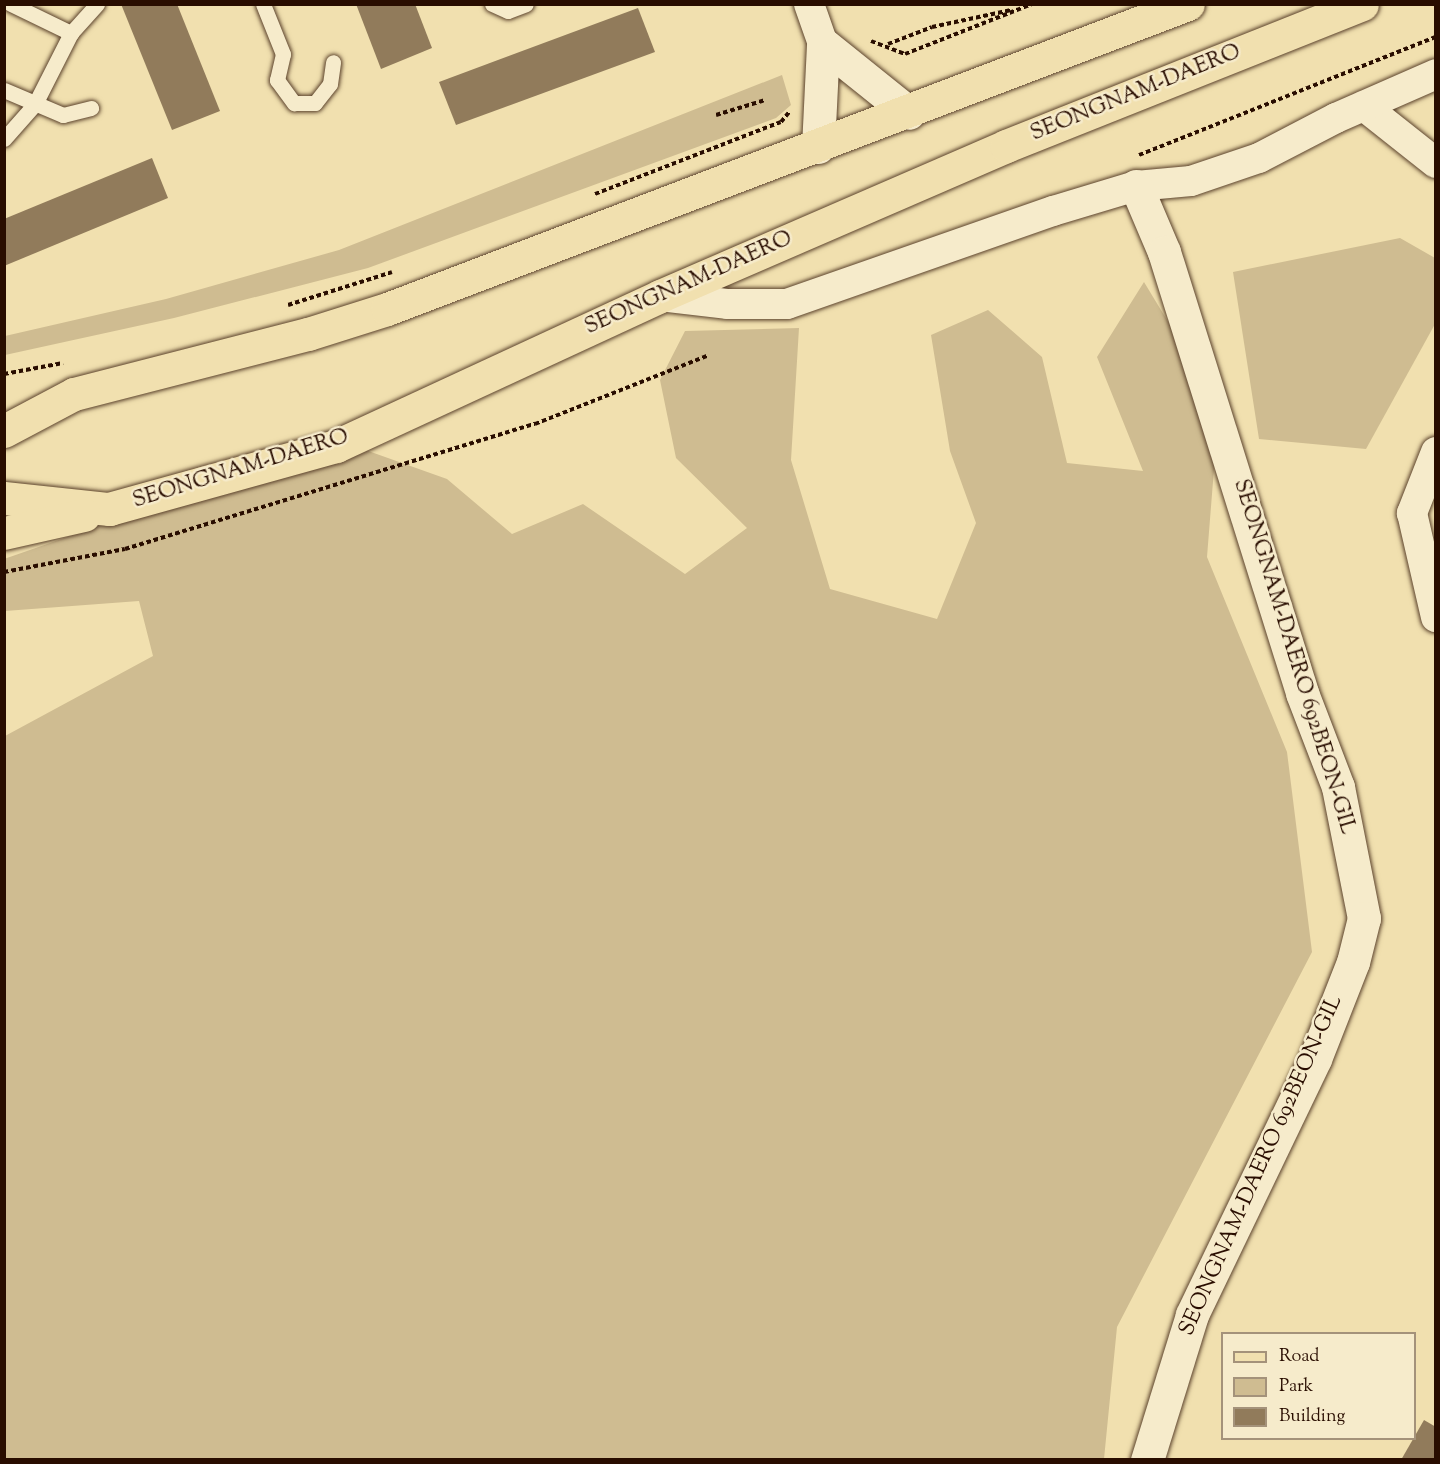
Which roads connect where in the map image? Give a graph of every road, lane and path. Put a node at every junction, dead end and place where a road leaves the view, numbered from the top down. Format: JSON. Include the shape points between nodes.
{"nodes":[{"id":1,"x":11,"y":4,"type":"edge"},
{"id":2,"x":97,"y":4,"type":"edge"},
{"id":3,"x":263,"y":4,"type":"edge"},
{"id":4,"x":492,"y":4,"type":"edge"},
{"id":5,"x":526,"y":4,"type":"edge"},
{"id":6,"x":809,"y":4,"type":"edge"},
{"id":7,"x":1032,"y":4,"type":"edge"},
{"id":8,"x":1188,"y":4,"type":"edge"},
{"id":9,"x":1362,"y":4,"type":"edge"},
{"id":10,"x":1022,"y":8,"type":"junction"},
{"id":11,"x":70,"y":33,"type":"junction"},
{"id":12,"x":871,"y":41,"type":"dead end"},
{"id":13,"x":823,"y":44,"type":"junction"},
{"id":14,"x":888,"y":44,"type":"dead end"},
{"id":15,"x":333,"y":62,"type":"dead end"},
{"id":16,"x":1436,"y":74,"type":"edge"},
{"id":17,"x":4,"y":90,"type":"edge"},
{"id":18,"x":765,"y":100,"type":"dead end"},
{"id":19,"x":35,"y":104,"type":"junction"},
{"id":20,"x":1364,"y":106,"type":"junction"},
{"id":21,"x":91,"y":108,"type":"dead end"},
{"id":22,"x":792,"y":109,"type":"dead end"},
{"id":23,"x":909,"y":113,"type":"junction"},
{"id":24,"x":716,"y":115,"type":"dead end"},
{"id":25,"x":4,"y":139,"type":"edge"},
{"id":26,"x":818,"y":147,"type":"junction"},
{"id":27,"x":1436,"y":163,"type":"edge"},
{"id":28,"x":1136,"y":186,"type":"junction"},
{"id":29,"x":588,"y":197,"type":"dead end"},
{"id":30,"x":401,"y":269,"type":"dead end"},
{"id":31,"x":660,"y":296,"type":"junction"},
{"id":32,"x":277,"y":309,"type":"dead end"},
{"id":33,"x":709,"y":355,"type":"dead end"},
{"id":34,"x":69,"y":362,"type":"dead end"},
{"id":35,"x":4,"y":374,"type":"edge"},
{"id":36,"x":74,"y":394,"type":"junction"},
{"id":37,"x":4,"y":405,"type":"edge"},
{"id":38,"x":4,"y":431,"type":"edge"},
{"id":39,"x":1436,"y":452,"type":"edge"},
{"id":40,"x":4,"y":498,"type":"edge"},
{"id":41,"x":109,"y":509,"type":"junction"},
{"id":42,"x":4,"y":533,"type":"edge"},
{"id":43,"x":4,"y":572,"type":"edge"},
{"id":44,"x":1436,"y":617,"type":"edge"},
{"id":45,"x":1147,"y":1460,"type":"edge"}],
"edges":[{"from":1,"to":11,"type":"lane"},
{"from":2,"to":11,"type":"lane"},
{"from":3,"to":15,"type":"lane","via":[[283,54],[277,80],[294,103],[315,103],[330,84]]},
{"from":4,"to":5,"type":"lane","via":[[508,11]]},
{"from":6,"to":13,"type":"street"},
{"from":7,"to":10,"type":"path"},
{"from":8,"to":23,"type":"main road"},
{"from":9,"to":31,"type":"main road","name":"SEONGNAM-DAERO","via":[[1006,146]]},
{"from":10,"to":12,"type":"path","via":[[904,54]]},
{"from":10,"to":14,"type":"path","via":[[932,27]]},
{"from":11,"to":19,"type":"lane"},
{"from":13,"to":23,"type":"street"},
{"from":13,"to":26,"type":"street"},
{"from":16,"to":20,"type":"street"},
{"from":17,"to":19,"type":"lane"},
{"from":18,"to":24,"type":"path"},
{"from":19,"to":21,"type":"lane","via":[[63,115]]},
{"from":19,"to":25,"type":"lane"},
{"from":20,"to":27,"type":"street"},
{"from":20,"to":28,"type":"street","via":[[1259,158],[1191,181]]},
{"from":22,"to":29,"type":"path","via":[[781,122]]},
{"from":23,"to":26,"type":"main road"},
{"from":26,"to":36,"type":"main road","via":[[387,309],[288,340]]},
{"from":28,"to":31,"type":"street","via":[[787,304],[727,304]]},
{"from":28,"to":45,"type":"street","name":"SEONGNAM-DAERO 692BEON-GIL","via":[[1164,252],[1302,693],[1338,787],[1364,918],[1353,962],[1315,1059],[1192,1315]]},
{"from":30,"to":32,"type":"path"},
{"from":31,"to":41,"type":"main road","name":"SEONGNAM-DAERO","via":[[336,446]]},
{"from":33,"to":43,"type":"path","via":[[524,428],[125,549]]},
{"from":34,"to":35,"type":"path"},
{"from":36,"to":37,"type":"main road"},
{"from":36,"to":38,"type":"main road"},
{"from":39,"to":44,"type":"street","via":[[1412,513]]},
{"from":40,"to":41,"type":"main road","name":"SEONGNAM-DAERO"},
{"from":41,"to":42,"type":"main road"}]}
